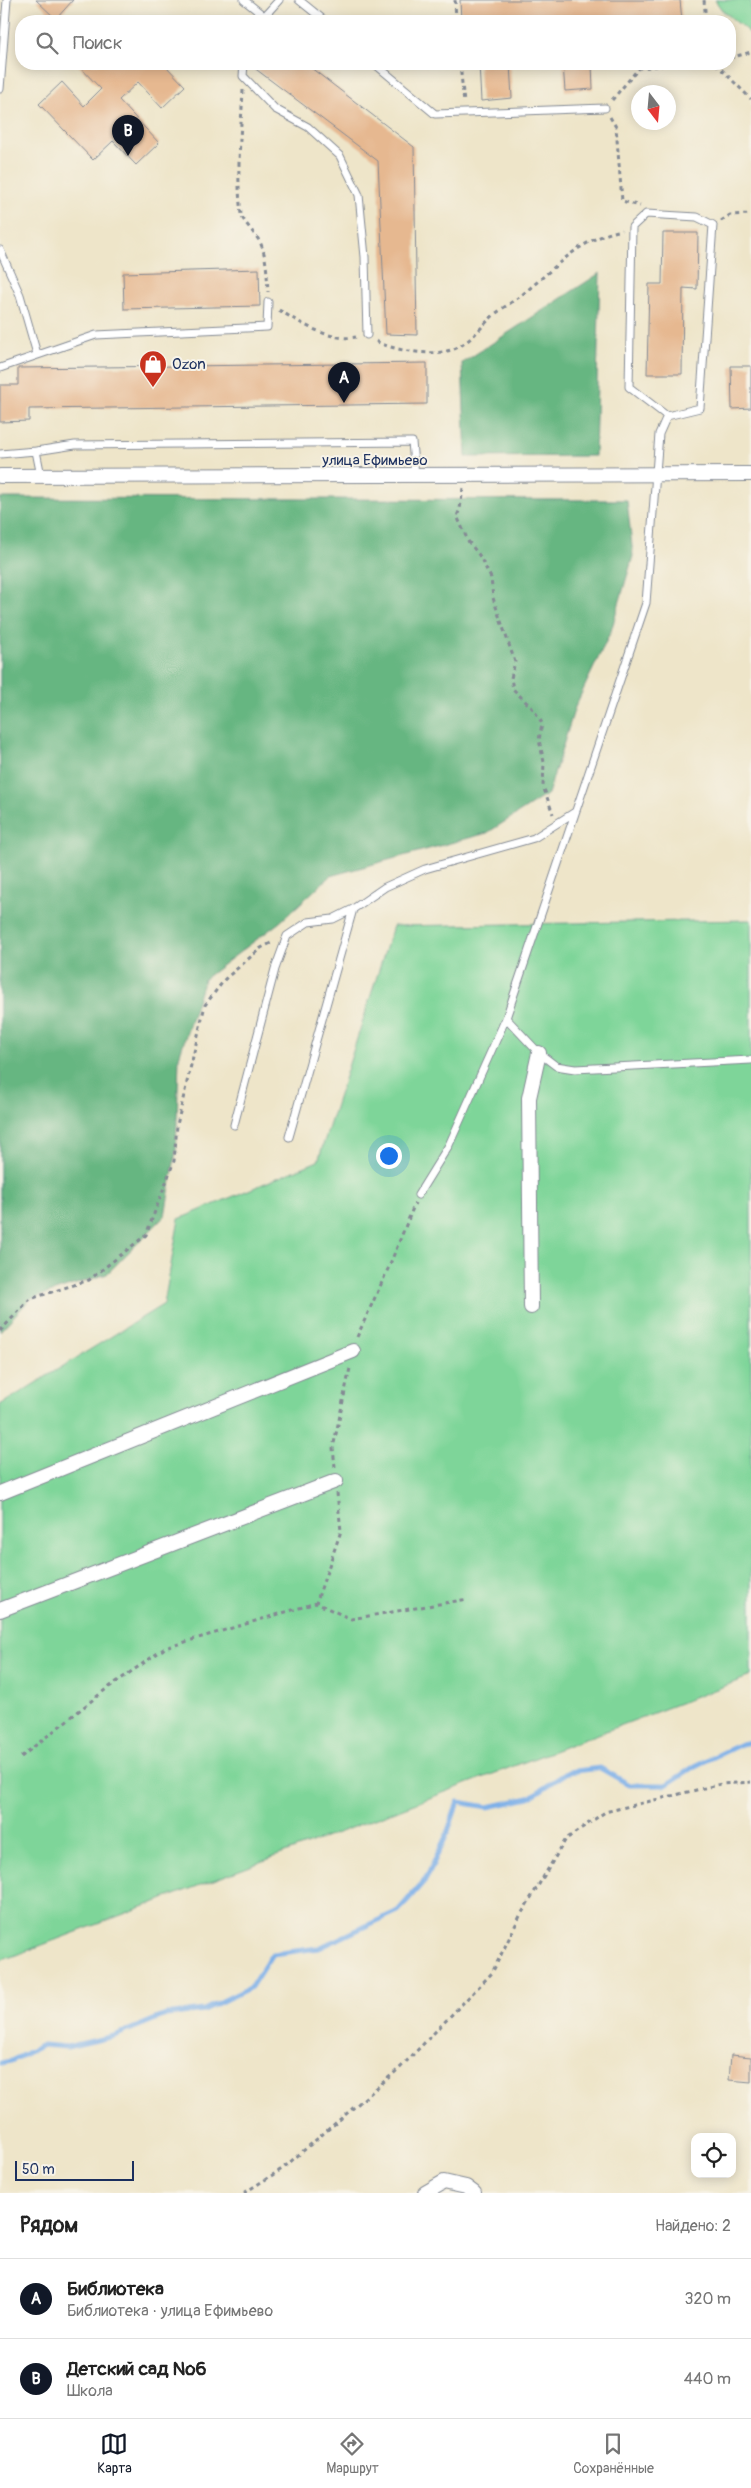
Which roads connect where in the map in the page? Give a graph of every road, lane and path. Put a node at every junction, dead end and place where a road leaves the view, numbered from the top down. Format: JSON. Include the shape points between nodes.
{"nodes":[{"id":1,"x":7,"y":0,"type":"edge"},
{"id":2,"x":244,"y":0,"type":"edge"},
{"id":3,"x":279,"y":0,"type":"edge"},
{"id":4,"x":299,"y":0,"type":"edge"},
{"id":5,"x":454,"y":0,"type":"edge"},
{"id":6,"x":704,"y":0,"type":"edge"},
{"id":7,"x":259,"y":15,"type":"edge"},
{"id":8,"x":265,"y":15,"type":"edge"},
{"id":9,"x":317,"y":15,"type":"edge"},
{"id":10,"x":455,"y":15,"type":"edge"},
{"id":11,"x":705,"y":15,"type":"edge"},
{"id":12,"x":751,"y":52,"type":"edge"},
{"id":13,"x":736,"y":56,"type":"edge"},
{"id":14,"x":244,"y":70,"type":"edge"},
{"id":15,"x":382,"y":70,"type":"edge"},
{"id":16,"x":461,"y":70,"type":"edge"},
{"id":17,"x":637,"y":70,"type":"edge"},
{"id":18,"x":724,"y":70,"type":"edge"},
{"id":19,"x":243,"y":76,"type":"junction"},
{"id":20,"x":0,"y":89,"type":"edge"},
{"id":21,"x":751,"y":99,"type":"edge"},
{"id":22,"x":605,"y":108,"type":"junction"},
{"id":23,"x":465,"y":113,"type":"junction"},
{"id":24,"x":647,"y":208,"type":"dead end"},
{"id":25,"x":751,"y":214,"type":"edge"},
{"id":26,"x":713,"y":225,"type":"junction"},
{"id":27,"x":632,"y":227,"type":"junction"},
{"id":28,"x":0,"y":250,"type":"edge"},
{"id":29,"x":268,"y":302,"type":"junction"},
{"id":30,"x":366,"y":335,"type":"junction"},
{"id":31,"x":37,"y":354,"type":"junction"},
{"id":32,"x":0,"y":368,"type":"edge"},
{"id":33,"x":667,"y":416,"type":"junction"},
{"id":34,"x":36,"y":451,"type":"junction"},
{"id":35,"x":0,"y":454,"type":"edge"},
{"id":36,"x":751,"y":474,"type":"edge"},
{"id":37,"x":656,"y":475,"type":"junction"},
{"id":38,"x":0,"y":476,"type":"edge"},
{"id":39,"x":415,"y":476,"type":"junction"},
{"id":40,"x":465,"y":476,"type":"junction"},
{"id":41,"x":41,"y":477,"type":"junction"},
{"id":42,"x":576,"y":812,"type":"junction"},
{"id":43,"x":559,"y":822,"type":"junction"},
{"id":44,"x":353,"y":909,"type":"junction"},
{"id":45,"x":287,"y":936,"type":"junction"},
{"id":46,"x":506,"y":1018,"type":"junction"},
{"id":47,"x":539,"y":1053,"type":"junction"},
{"id":48,"x":751,"y":1060,"type":"edge"},
{"id":49,"x":234,"y":1125,"type":"dead end"},
{"id":50,"x":289,"y":1137,"type":"dead end"},
{"id":51,"x":418,"y":1195,"type":"joint"},
{"id":52,"x":531,"y":1307,"type":"dead end"},
{"id":53,"x":0,"y":1330,"type":"edge"},
{"id":54,"x":354,"y":1351,"type":"junction"},
{"id":55,"x":336,"y":1481,"type":"junction"},
{"id":56,"x":0,"y":1493,"type":"edge"},
{"id":57,"x":468,"y":1599,"type":"dead end"},
{"id":58,"x":316,"y":1603,"type":"junction"},
{"id":59,"x":0,"y":1610,"type":"edge"},
{"id":60,"x":21,"y":1757,"type":"dead end"},
{"id":61,"x":751,"y":1782,"type":"edge"},
{"id":62,"x":244,"y":2193,"type":"edge"},
{"id":63,"x":425,"y":2193,"type":"edge"},
{"id":64,"x":474,"y":2193,"type":"edge"}],
"edges":[{"from":1,"to":20,"type":"lane"},
{"from":2,"to":7,"type":"lane"},
{"from":3,"to":8,"type":"lane"},
{"from":4,"to":9,"type":"lane"},
{"from":5,"to":10,"type":"path"},
{"from":6,"to":11,"type":"path"},
{"from":12,"to":13,"type":"path"},
{"from":14,"to":19,"type":"lane"},
{"from":15,"to":23,"type":"lane","via":[[435,114]]},
{"from":16,"to":23,"type":"path"},
{"from":17,"to":22,"type":"path"},
{"from":18,"to":21,"type":"path"},
{"from":19,"to":29,"type":"path","via":[[242,216],[261,244],[266,264]]},
{"from":19,"to":30,"type":"lane","via":[[275,109],[308,128],[340,156],[359,195],[365,257]]},
{"from":22,"to":23,"type":"lane"},
{"from":22,"to":24,"type":"path","via":[[616,127],[622,201]]},
{"from":25,"to":26,"type":"path","via":[[730,215]]},
{"from":26,"to":27,"type":"lane","via":[[697,217],[646,214]]},
{"from":26,"to":33,"type":"lane","via":[[700,408]]},
{"from":27,"to":30,"type":"path","via":[[608,232],[555,264],[469,340],[448,352],[418,352],[384,346]]},
{"from":27,"to":33,"type":"lane","via":[[629,387]]},
{"from":28,"to":31,"type":"lane","via":[[20,295]]},
{"from":29,"to":30,"type":"path","via":[[327,334],[348,339]]},
{"from":29,"to":31,"type":"lane","via":[[268,328],[96,334]]},
{"from":31,"to":32,"type":"lane"},
{"from":33,"to":37,"type":"lane","via":[[659,434]]},
{"from":34,"to":35,"type":"lane"},
{"from":34,"to":39,"type":"lane","via":[[75,445],[412,442]]},
{"from":34,"to":41,"type":"lane"},
{"from":36,"to":37,"type":"street","name":"улица Ефимьево"},
{"from":37,"to":40,"type":"street","name":"улица Ефимьево"},
{"from":37,"to":42,"type":"lane","via":[[646,603]]},
{"from":38,"to":41,"type":"street","name":"улица Ефимьево"},
{"from":39,"to":40,"type":"street","name":"улица Ефимьево"},
{"from":39,"to":41,"type":"street","name":"улица Ефимьево"},
{"from":40,"to":43,"type":"path","via":[[457,516],[468,542],[491,578],[493,598],[515,662],[511,678],[513,689],[542,723],[539,740],[544,762],[543,786]]},
{"from":42,"to":43,"type":"lane"},
{"from":42,"to":46,"type":"lane"},
{"from":43,"to":44,"type":"lane","via":[[534,838],[424,869],[385,887]]},
{"from":44,"to":45,"type":"lane","via":[[333,919],[308,922]]},
{"from":44,"to":50,"type":"lane"},
{"from":45,"to":49,"type":"lane","via":[[275,969]]},
{"from":45,"to":53,"type":"path","via":[[261,948],[225,979],[205,1005],[177,1125],[174,1161],[146,1235],[89,1280],[30,1299]]},
{"from":46,"to":47,"type":"lane"},
{"from":46,"to":51,"type":"lane","via":[[450,1145]]},
{"from":47,"to":48,"type":"lane","via":[[556,1066],[575,1070]]},
{"from":47,"to":52,"type":"street","via":[[529,1098]]},
{"from":51,"to":54,"type":"path","via":[[356,1338]]},
{"from":54,"to":55,"type":"path","via":[[333,1448]]},
{"from":54,"to":56,"type":"street"},
{"from":55,"to":58,"type":"path","via":[[341,1531]]},
{"from":55,"to":59,"type":"street"},
{"from":57,"to":58,"type":"path","via":[[352,1619]]},
{"from":58,"to":60,"type":"path","via":[[165,1648],[105,1690]]},
{"from":61,"to":62,"type":"path","via":[[721,1784],[605,1812],[566,1839],[520,1916],[492,1973],[401,2066],[282,2169]]},
{"from":63,"to":64,"type":"street","via":[[444,2182],[466,2187]]}]}
